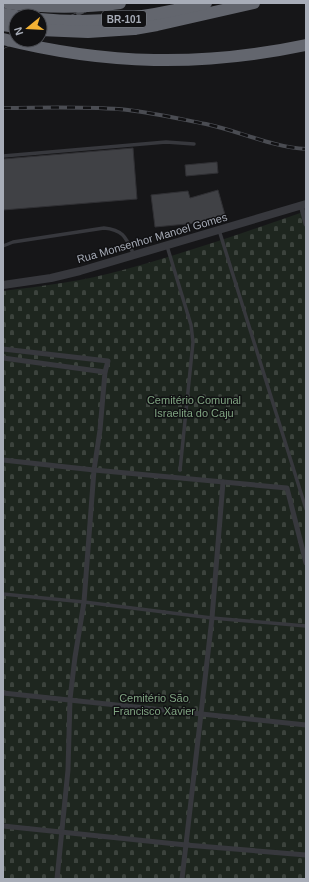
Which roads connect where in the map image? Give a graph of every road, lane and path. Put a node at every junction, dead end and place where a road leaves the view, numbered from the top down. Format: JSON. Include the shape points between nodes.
{"nodes":[{"id":1,"x":8,"y":3,"type":"edge"},
{"id":2,"x":120,"y":3,"type":"edge"},
{"id":3,"x":206,"y":3,"type":"edge"},
{"id":4,"x":254,"y":3,"type":"edge"},
{"id":5,"x":48,"y":19,"type":"edge"},
{"id":6,"x":48,"y":30,"type":"edge"},
{"id":7,"x":3,"y":39,"type":"edge"},
{"id":8,"x":306,"y":45,"type":"edge"},
{"id":9,"x":194,"y":144,"type":"dead end"},
{"id":10,"x":3,"y":156,"type":"edge"},
{"id":11,"x":303,"y":205,"type":"edge"},
{"id":12,"x":306,"y":224,"type":"edge"},
{"id":13,"x":219,"y":230,"type":"junction"},
{"id":14,"x":167,"y":245,"type":"junction"},
{"id":15,"x":3,"y":246,"type":"edge"},
{"id":16,"x":134,"y":255,"type":"junction"},
{"id":17,"x":3,"y":285,"type":"edge"},
{"id":18,"x":3,"y":348,"type":"edge"},
{"id":19,"x":3,"y":358,"type":"edge"},
{"id":20,"x":105,"y":372,"type":"junction"},
{"id":21,"x":3,"y":460,"type":"edge"},
{"id":22,"x":94,"y":470,"type":"junction"},
{"id":23,"x":180,"y":470,"type":"dead end"},
{"id":24,"x":223,"y":482,"type":"junction"},
{"id":25,"x":306,"y":509,"type":"edge"},
{"id":26,"x":306,"y":563,"type":"edge"},
{"id":27,"x":3,"y":594,"type":"edge"},
{"id":28,"x":84,"y":602,"type":"junction"},
{"id":29,"x":212,"y":618,"type":"junction"},
{"id":30,"x":306,"y":626,"type":"edge"},
{"id":31,"x":3,"y":692,"type":"edge"},
{"id":32,"x":70,"y":699,"type":"junction"},
{"id":33,"x":200,"y":714,"type":"junction"},
{"id":34,"x":306,"y":725,"type":"edge"},
{"id":35,"x":3,"y":826,"type":"edge"},
{"id":36,"x":62,"y":832,"type":"junction"},
{"id":37,"x":186,"y":845,"type":"junction"},
{"id":38,"x":306,"y":855,"type":"edge"},
{"id":39,"x":57,"y":879,"type":"edge"},
{"id":40,"x":182,"y":879,"type":"edge"}],
"edges":[{"from":1,"to":2,"type":"highway","bridge":true,"via":[[75,8]]},
{"from":3,"to":5,"type":"highway","number":"BR-101","bridge":true,"via":[[132,18],[78,21]]},
{"from":4,"to":6,"type":"highway","number":"BR-101","bridge":true,"via":[[134,29],[88,32]]},
{"from":7,"to":8,"type":"highway","bridge":true,"via":[[81,55],[170,61],[227,58]]},
{"from":9,"to":10,"type":"lane","via":[[166,142]]},
{"from":11,"to":12,"type":"street"},
{"from":11,"to":13,"type":"street","name":"Rua Monsenhor Manoel Gomes"},
{"from":13,"to":14,"type":"street","name":"Rua Monsenhor Manoel Gomes"},
{"from":13,"to":25,"type":"lane"},
{"from":14,"to":16,"type":"street","name":"Rua Monsenhor Manoel Gomes"},
{"from":14,"to":23,"type":"lane","via":[[191,325],[193,342]]},
{"from":15,"to":16,"type":"lane","via":[[13,242],[104,228],[120,232]]},
{"from":16,"to":17,"type":"street","name":"Rua Monsenhor Manoel Gomes","via":[[51,278]]},
{"from":18,"to":20,"type":"street","via":[[108,361]]},
{"from":19,"to":20,"type":"street"},
{"from":20,"to":22,"type":"street"},
{"from":21,"to":22,"type":"street"},
{"from":22,"to":24,"type":"street"},
{"from":22,"to":28,"type":"street"},
{"from":24,"to":26,"type":"street","via":[[288,488]]},
{"from":24,"to":29,"type":"street"},
{"from":27,"to":28,"type":"lane"},
{"from":28,"to":29,"type":"lane"},
{"from":28,"to":32,"type":"street"},
{"from":29,"to":30,"type":"lane"},
{"from":29,"to":33,"type":"street"},
{"from":31,"to":32,"type":"street"},
{"from":32,"to":33,"type":"street"},
{"from":32,"to":36,"type":"street","via":[[68,770]]},
{"from":33,"to":34,"type":"street"},
{"from":33,"to":37,"type":"street"},
{"from":35,"to":36,"type":"street"},
{"from":36,"to":37,"type":"street"},
{"from":36,"to":39,"type":"street"},
{"from":37,"to":38,"type":"street"},
{"from":37,"to":40,"type":"street"}]}
